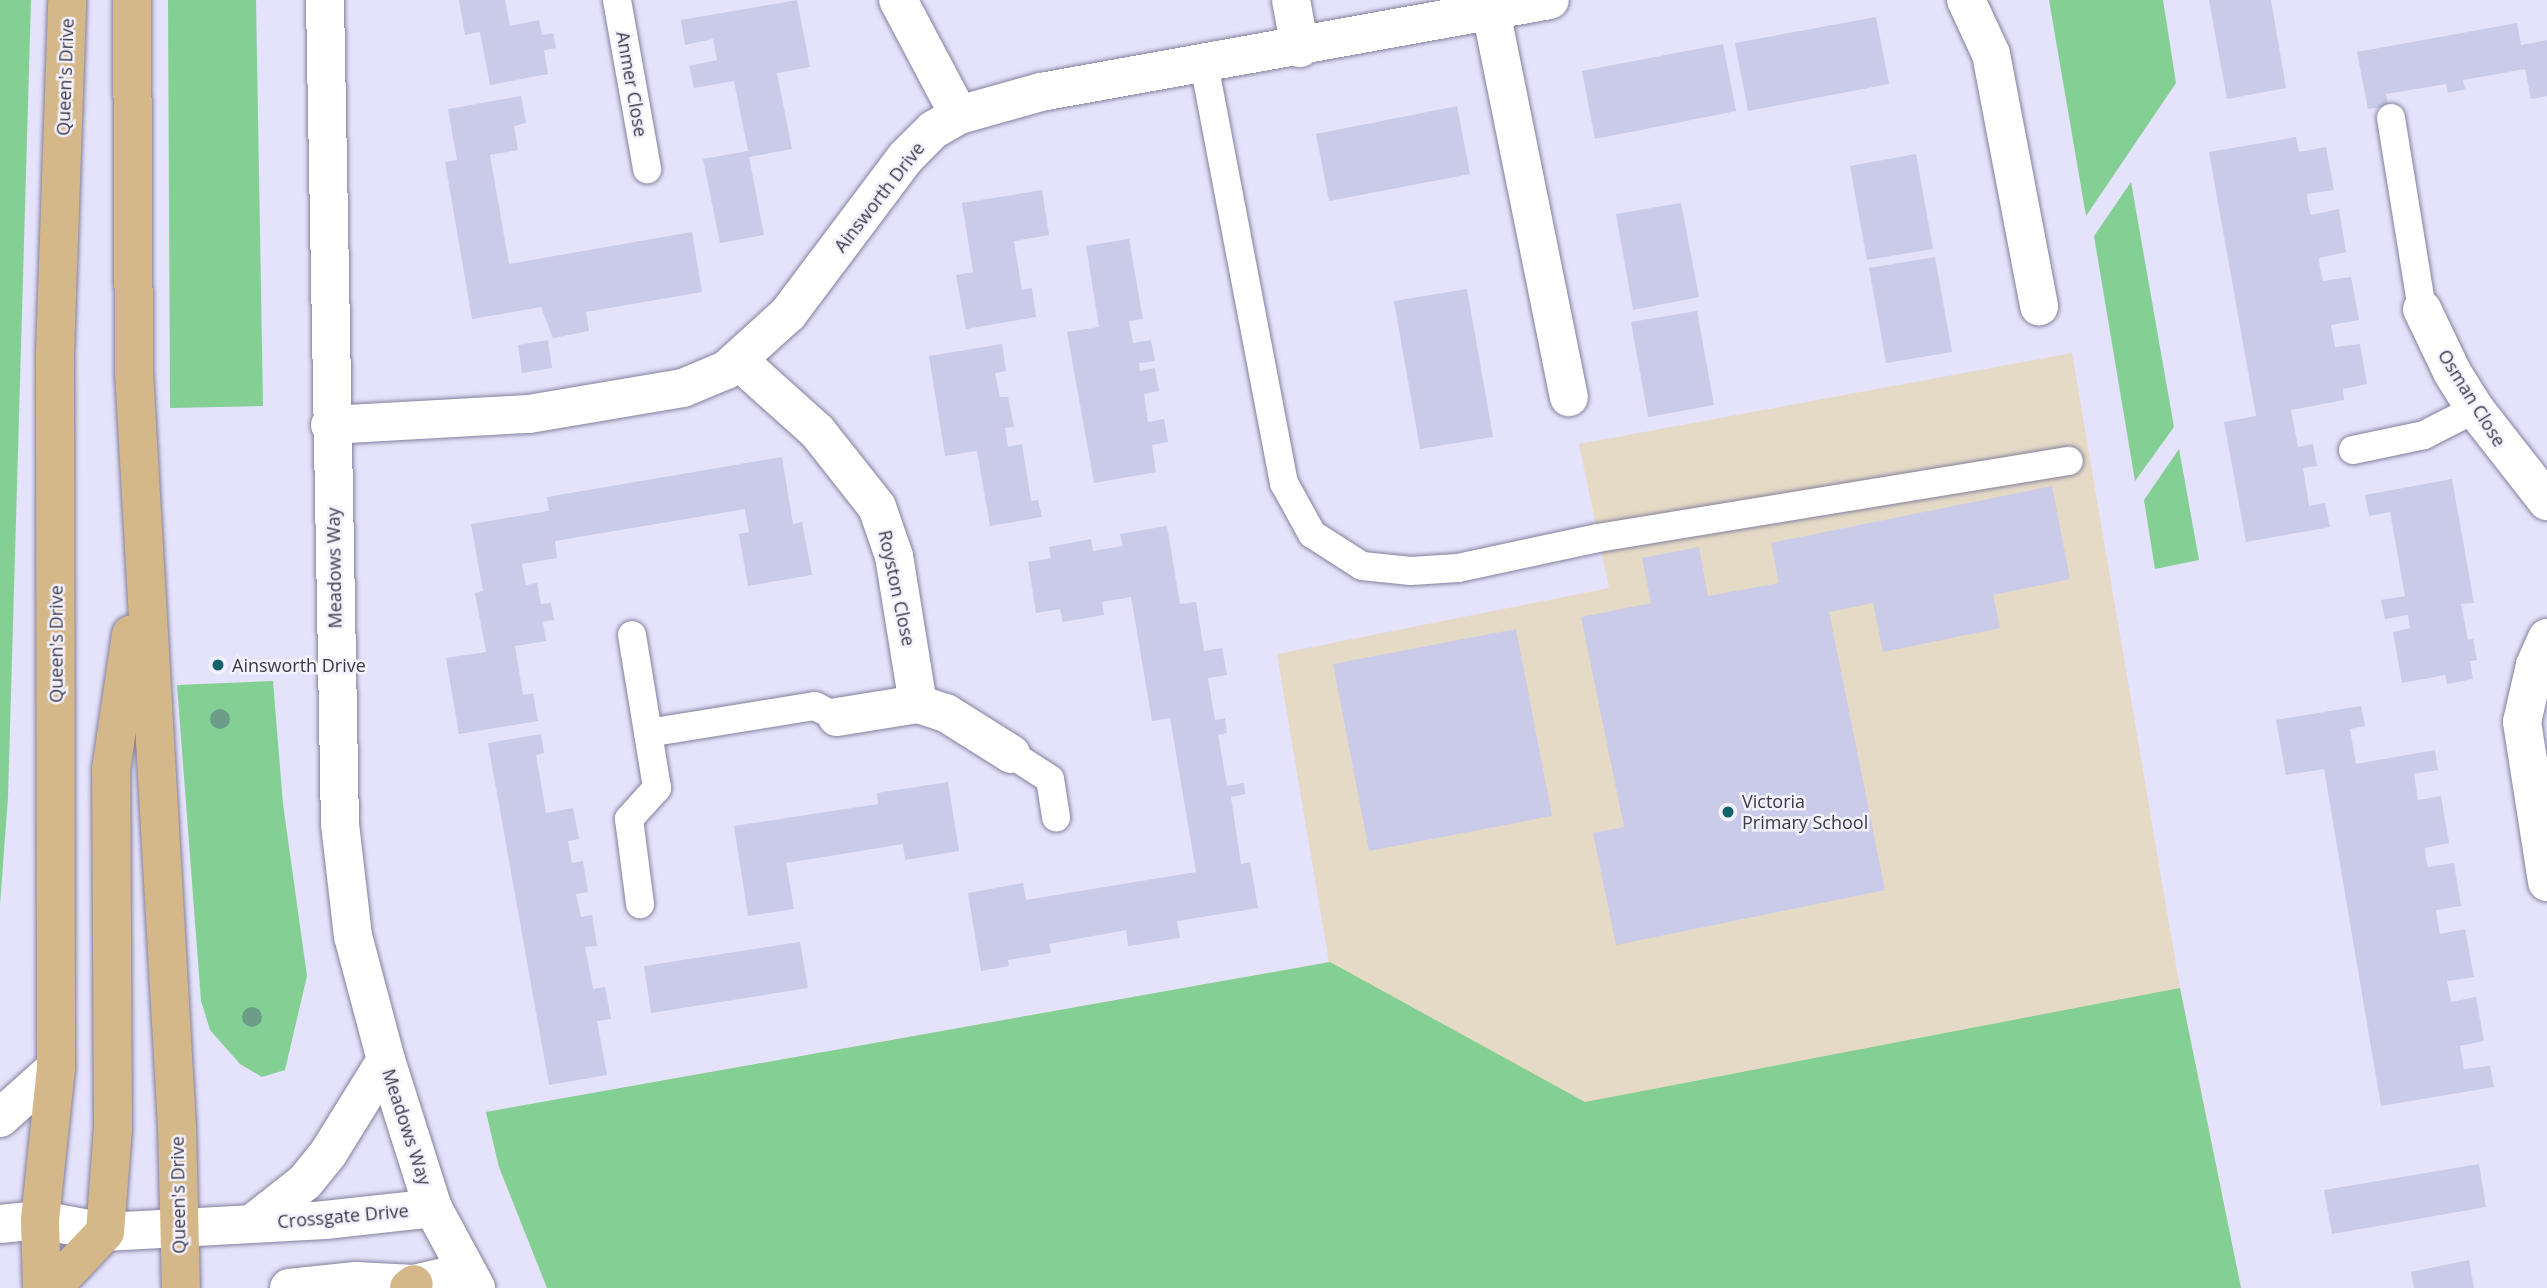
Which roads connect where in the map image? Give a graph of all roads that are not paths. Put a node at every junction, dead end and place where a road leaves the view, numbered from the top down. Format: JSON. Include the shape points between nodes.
{"nodes":[{"id":1,"x":67,"y":0,"type":"edge"},
{"id":2,"x":132,"y":0,"type":"edge"},
{"id":3,"x":325,"y":0,"type":"edge"},
{"id":4,"x":617,"y":0,"type":"edge"},
{"id":5,"x":898,"y":0,"type":"edge"},
{"id":6,"x":1291,"y":0,"type":"edge"},
{"id":7,"x":1550,"y":0,"type":"edge"},
{"id":8,"x":1966,"y":0,"type":"edge"},
{"id":9,"x":1491,"y":11,"type":"junction"},
{"id":10,"x":1300,"y":48,"type":"junction"},
{"id":11,"x":1204,"y":64,"type":"junction"},
{"id":12,"x":959,"y":115,"type":"junction"},
{"id":13,"x":2391,"y":118,"type":"dead end"},
{"id":14,"x":646,"y":169,"type":"dead end"},
{"id":15,"x":2039,"y":306,"type":"dead end"},
{"id":16,"x":2423,"y":309,"type":"joint"},
{"id":17,"x":740,"y":362,"type":"junction"},
{"id":18,"x":1569,"y":397,"type":"dead end"},
{"id":19,"x":2475,"y":409,"type":"junction"},
{"id":20,"x":330,"y":425,"type":"junction"},
{"id":21,"x":2353,"y":450,"type":"dead end"},
{"id":22,"x":2069,"y":461,"type":"dead end"},
{"id":23,"x":2547,"y":500,"type":"edge"},
{"id":24,"x":142,"y":556,"type":"junction"},
{"id":25,"x":632,"y":635,"type":"dead end"},
{"id":26,"x":2547,"y":638,"type":"edge"},
{"id":27,"x":918,"y":704,"type":"junction"},
{"id":28,"x":837,"y":717,"type":"joint"},
{"id":29,"x":648,"y":733,"type":"junction"},
{"id":30,"x":1011,"y":754,"type":"joint"},
{"id":31,"x":1056,"y":818,"type":"dead end"},
{"id":32,"x":2547,"y":882,"type":"edge"},
{"id":33,"x":640,"y":904,"type":"dead end"},
{"id":34,"x":386,"y":1060,"type":"junction"},
{"id":35,"x":56,"y":1068,"type":"junction"},
{"id":36,"x":0,"y":1118,"type":"edge"},
{"id":37,"x":433,"y":1208,"type":"junction"},
{"id":38,"x":40,"y":1220,"type":"junction"},
{"id":39,"x":253,"y":1223,"type":"junction"},
{"id":40,"x":0,"y":1224,"type":"edge"},
{"id":41,"x":177,"y":1226,"type":"junction"},
{"id":42,"x":105,"y":1232,"type":"junction"},
{"id":43,"x":471,"y":1280,"type":"edge"},
{"id":44,"x":411,"y":1286,"type":"edge"},
{"id":45,"x":42,"y":1288,"type":"edge"},
{"id":46,"x":52,"y":1288,"type":"edge"},
{"id":47,"x":181,"y":1288,"type":"edge"},
{"id":48,"x":289,"y":1288,"type":"edge"}],
"edges":[{"from":1,"to":35,"type":"main road","name":"Queen's Drive","via":[[55,352]]},
{"from":2,"to":24,"type":"main road","name":"Queen's Drive","via":[[134,372]]},
{"from":3,"to":20,"type":"street","name":"Meadows Way"},
{"from":4,"to":14,"type":"lane","name":"Anmer Close"},
{"from":5,"to":12,"type":"street"},
{"from":6,"to":10,"type":"street"},
{"from":7,"to":9,"type":"street","name":"Ainsworth Drive"},
{"from":8,"to":15,"type":"street","via":[[1992,54]]},
{"from":9,"to":10,"type":"street","name":"Ainsworth Drive"},
{"from":9,"to":18,"type":"street"},
{"from":10,"to":11,"type":"street","name":"Ainsworth Drive"},
{"from":11,"to":12,"type":"street","name":"Ainsworth Drive","via":[[1041,92]]},
{"from":11,"to":22,"type":"lane","via":[[1284,482],[1312,534],[1362,566],[1411,571],[1458,568],[1598,538]]},
{"from":12,"to":17,"type":"street","name":"Ainsworth Drive","via":[[933,130],[906,156],[788,314]]},
{"from":13,"to":16,"type":"lane","name":"Osman Close"},
{"from":16,"to":19,"type":"street","name":"Osman Close"},
{"from":17,"to":20,"type":"street","name":"Ainsworth Drive","via":[[683,388],[530,414]]},
{"from":17,"to":27,"type":"street","name":"Royston Close","via":[[817,430],[877,507],[896,566]]},
{"from":19,"to":21,"type":"lane","via":[[2424,435]]},
{"from":19,"to":23,"type":"street","name":"Osman Close"},
{"from":20,"to":34,"type":"street","name":"Meadows Way","via":[[340,824],[353,936]]},
{"from":24,"to":41,"type":"main road","name":"Queen's Drive","via":[[177,1127]]},
{"from":24,"to":42,"type":"main road","name":"Queen's Drive","via":[[111,770],[113,1129]]},
{"from":25,"to":29,"type":"lane"},
{"from":26,"to":32,"type":"street","via":[[2535,665],[2522,722]]},
{"from":27,"to":28,"type":"street"},
{"from":27,"to":30,"type":"street","via":[[946,713]]},
{"from":28,"to":29,"type":"lane","via":[[816,706]]},
{"from":29,"to":33,"type":"lane","via":[[657,788],[629,819]]},
{"from":30,"to":31,"type":"lane","via":[[1050,779]]},
{"from":34,"to":37,"type":"street","name":"Meadows Way"},
{"from":34,"to":39,"type":"street","name":"Crossgate Drive","via":[[321,1162],[304,1182]]},
{"from":35,"to":36,"type":"street"},
{"from":35,"to":38,"type":"main road","name":"Queen's Drive"},
{"from":37,"to":39,"type":"street","name":"Crossgate Drive"},
{"from":37,"to":43,"type":"street","name":"Meadows Way"},
{"from":38,"to":40,"type":"street","name":"Crossgate Drive"},
{"from":38,"to":42,"type":"street","name":"Crossgate Drive"},
{"from":38,"to":45,"type":"main road","name":"Queen's Drive"},
{"from":39,"to":41,"type":"street","name":"Crossgate Drive"},
{"from":41,"to":42,"type":"street","name":"Crossgate Drive"},
{"from":41,"to":47,"type":"main road","name":"Queen's Drive"},
{"from":42,"to":46,"type":"main road"},
{"from":43,"to":44,"type":"street"},
{"from":44,"to":48,"type":"street","via":[[356,1281]]}]}
